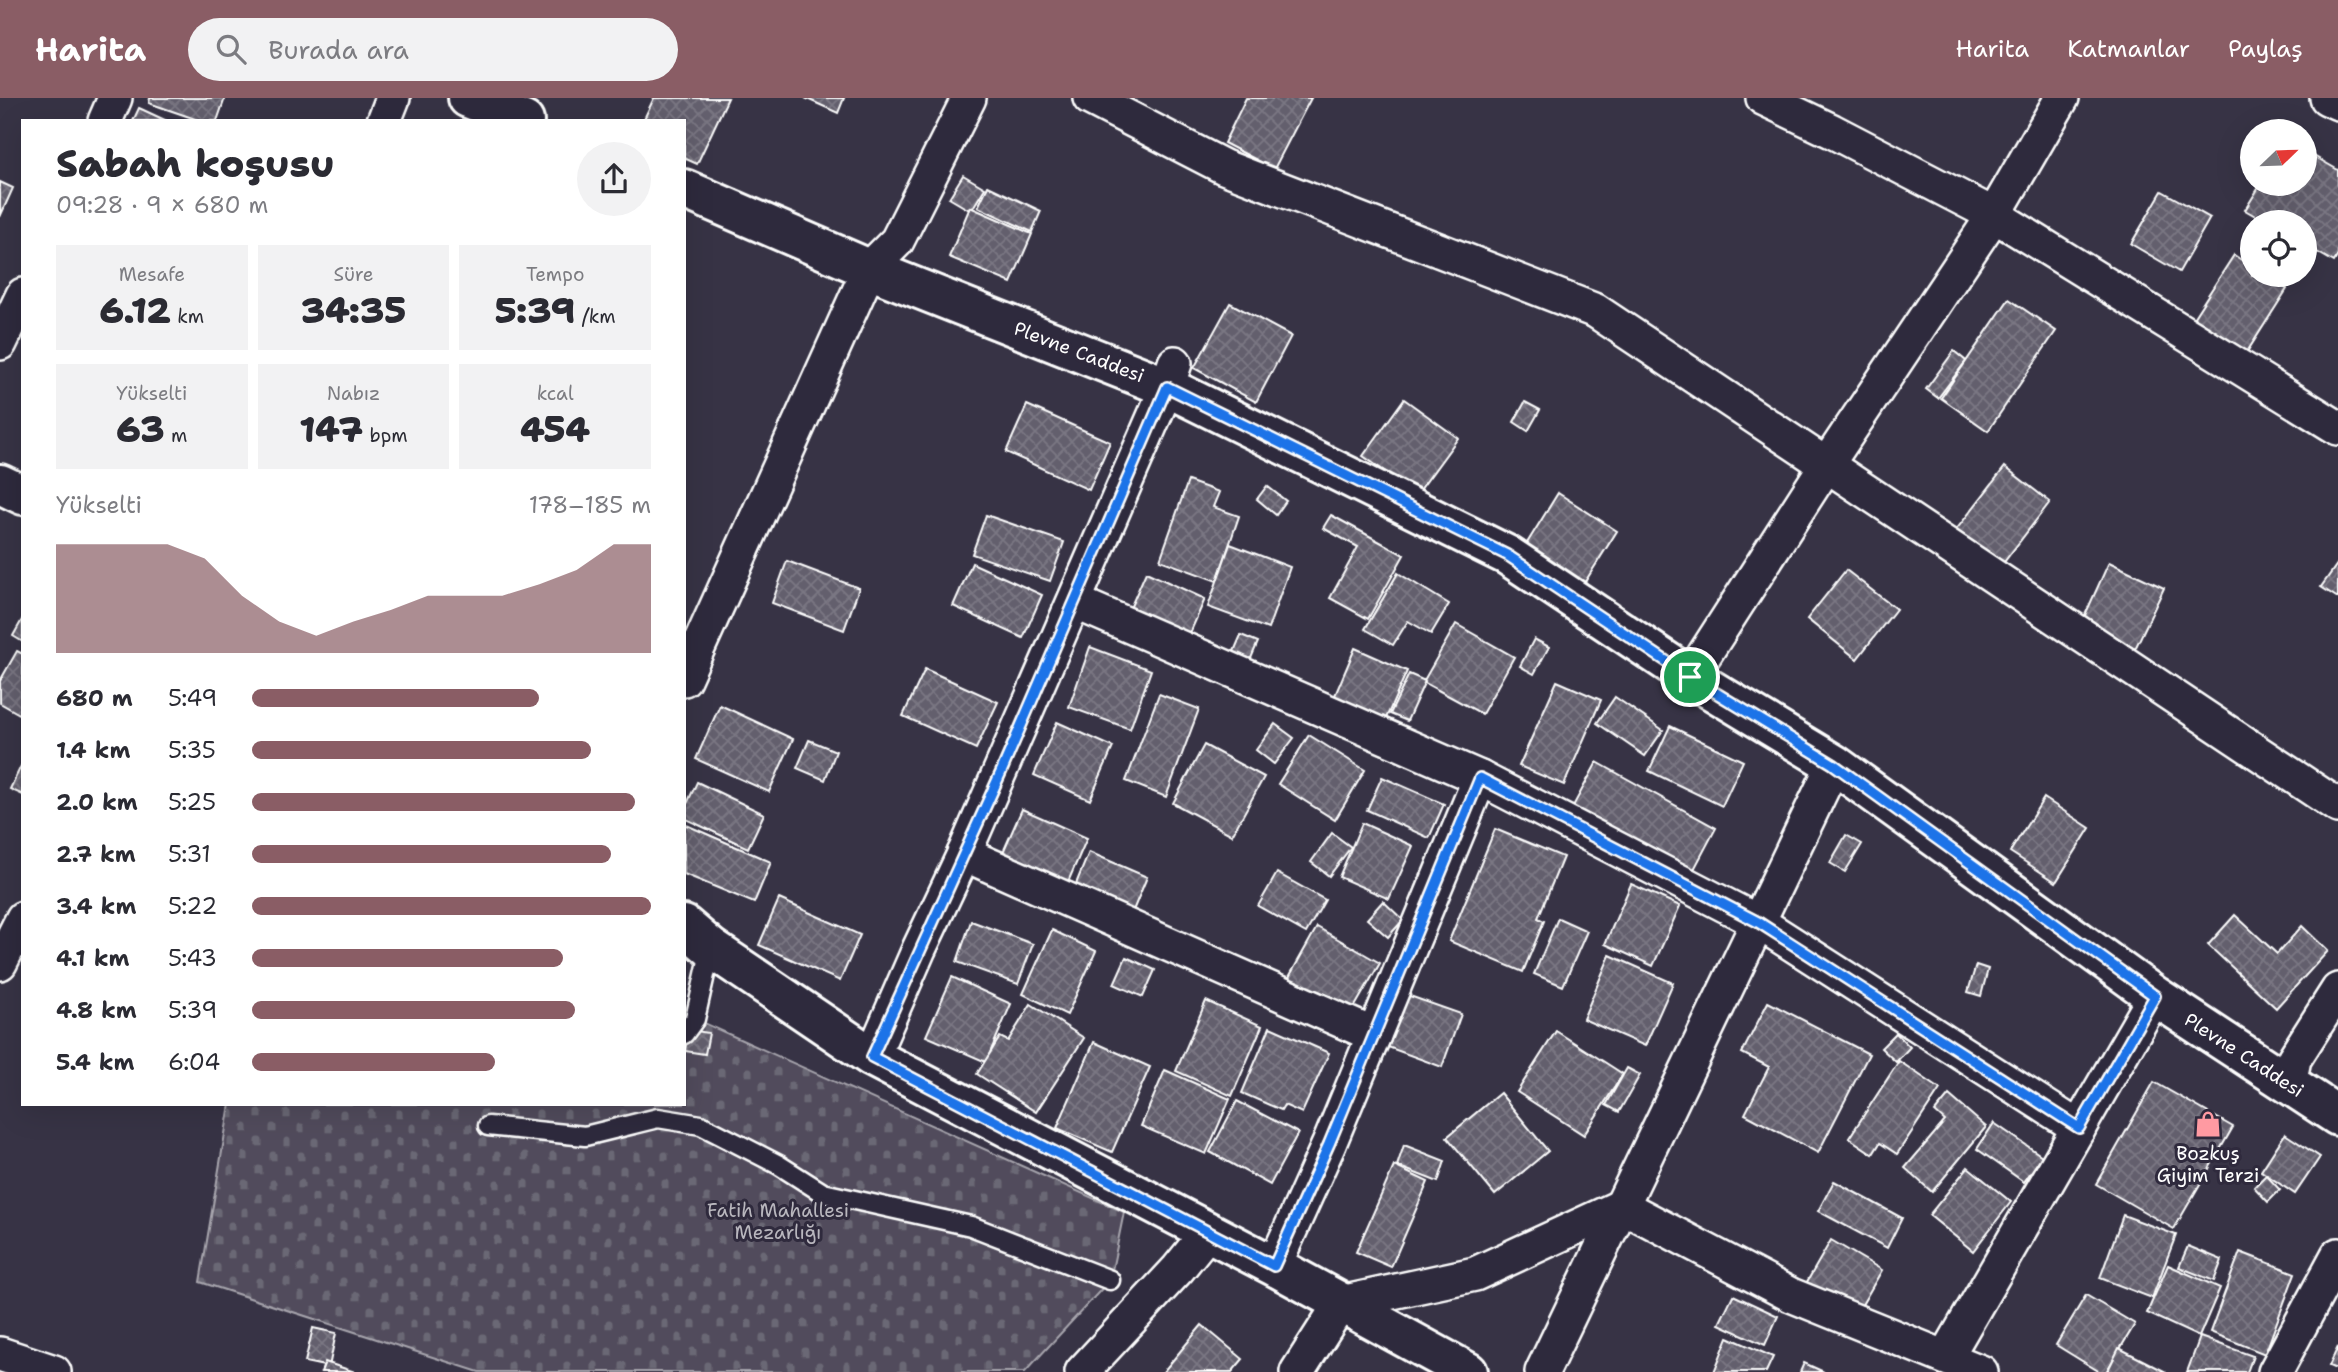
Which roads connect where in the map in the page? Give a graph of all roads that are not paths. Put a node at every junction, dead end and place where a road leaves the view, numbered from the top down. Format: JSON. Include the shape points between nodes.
{"nodes":[{"id":1,"x":115,"y":98,"type":"edge"},
{"id":2,"x":393,"y":98,"type":"edge"},
{"id":3,"x":468,"y":98,"type":"edge"},
{"id":4,"x":969,"y":98,"type":"edge"},
{"id":5,"x":1090,"y":98,"type":"edge"},
{"id":6,"x":1763,"y":98,"type":"edge"},
{"id":7,"x":2062,"y":98,"type":"edge"},
{"id":8,"x":2327,"y":98,"type":"edge"},
{"id":9,"x":2338,"y":103,"type":"edge"},
{"id":10,"x":106,"y":119,"type":"edge"},
{"id":11,"x":385,"y":119,"type":"edge"},
{"id":12,"x":519,"y":119,"type":"edge"},
{"id":13,"x":686,"y":190,"type":"edge"},
{"id":14,"x":1994,"y":215,"type":"junction"},
{"id":15,"x":869,"y":270,"type":"junction"},
{"id":16,"x":21,"y":299,"type":"edge"},
{"id":17,"x":0,"y":343,"type":"edge"},
{"id":18,"x":1171,"y":375,"type":"junction"},
{"id":19,"x":2338,"y":428,"type":"edge"},
{"id":20,"x":1827,"y":464,"type":"junction"},
{"id":21,"x":0,"y":484,"type":"edge"},
{"id":22,"x":21,"y":494,"type":"edge"},
{"id":23,"x":1075,"y":602,"type":"junction"},
{"id":24,"x":686,"y":675,"type":"edge"},
{"id":25,"x":1690,"y":677,"type":"junction"},
{"id":26,"x":1833,"y":764,"type":"junction"},
{"id":27,"x":1480,"y":778,"type":"junction"},
{"id":28,"x":2338,"y":806,"type":"edge"},
{"id":29,"x":964,"y":854,"type":"junction"},
{"id":30,"x":21,"y":922,"type":"edge"},
{"id":31,"x":1758,"y":922,"type":"junction"},
{"id":32,"x":693,"y":941,"type":"edge"},
{"id":33,"x":0,"y":963,"type":"edge"},
{"id":34,"x":2338,"y":990,"type":"edge"},
{"id":35,"x":2155,"y":996,"type":"junction"},
{"id":36,"x":686,"y":1031,"type":"edge"},
{"id":37,"x":1374,"y":1035,"type":"junction"},
{"id":38,"x":872,"y":1057,"type":"junction"},
{"id":39,"x":2289,"y":1084,"type":"junction"},
{"id":40,"x":659,"y":1111,"type":"edge"},
{"id":41,"x":2338,"y":1116,"type":"edge"},
{"id":42,"x":488,"y":1126,"type":"dead end"},
{"id":43,"x":2079,"y":1128,"type":"junction"},
{"id":44,"x":1622,"y":1206,"type":"junction"},
{"id":45,"x":1208,"y":1232,"type":"junction"},
{"id":46,"x":2338,"y":1255,"type":"edge"},
{"id":47,"x":1274,"y":1266,"type":"junction"},
{"id":48,"x":1110,"y":1280,"type":"dead end"},
{"id":49,"x":1341,"y":1303,"type":"junction"},
{"id":50,"x":0,"y":1354,"type":"edge"},
{"id":51,"x":1945,"y":1357,"type":"junction"},
{"id":52,"x":54,"y":1372,"type":"edge"},
{"id":53,"x":1082,"y":1372,"type":"edge"},
{"id":54,"x":1297,"y":1372,"type":"edge"},
{"id":55,"x":1468,"y":1372,"type":"edge"},
{"id":56,"x":1542,"y":1372,"type":"edge"},
{"id":57,"x":1981,"y":1372,"type":"edge"},
{"id":58,"x":2275,"y":1372,"type":"edge"}],
"edges":[{"from":1,"to":10,"type":"street"},
{"from":2,"to":11,"type":"street"},
{"from":3,"to":12,"type":"street"},
{"from":4,"to":15,"type":"street","via":[[897,241]]},
{"from":5,"to":20,"type":"street","via":[[1224,167],[1596,311]]},
{"from":6,"to":14,"type":"street"},
{"from":7,"to":14,"type":"street"},
{"from":8,"to":9,"type":"street"},
{"from":13,"to":15,"type":"street","name":"Plevne Caddesi"},
{"from":14,"to":19,"type":"street"},
{"from":14,"to":20,"type":"street"},
{"from":15,"to":18,"type":"street","name":"Plevne Caddesi"},
{"from":15,"to":24,"type":"street"},
{"from":16,"to":17,"type":"street"},
{"from":18,"to":23,"type":"street"},
{"from":18,"to":25,"type":"street","name":"Plevne Caddesi","via":[[1507,555]]},
{"from":20,"to":25,"type":"street"},
{"from":20,"to":28,"type":"street"},
{"from":21,"to":22,"type":"street"},
{"from":23,"to":27,"type":"street"},
{"from":23,"to":29,"type":"street"},
{"from":25,"to":26,"type":"street","name":"Plevne Caddesi"},
{"from":26,"to":31,"type":"street"},
{"from":26,"to":35,"type":"street","name":"Plevne Caddesi"},
{"from":27,"to":31,"type":"street"},
{"from":27,"to":37,"type":"street"},
{"from":29,"to":37,"type":"street"},
{"from":29,"to":38,"type":"street"},
{"from":30,"to":33,"type":"street"},
{"from":31,"to":43,"type":"street"},
{"from":31,"to":44,"type":"street"},
{"from":32,"to":36,"type":"lane","via":[[695,1018]]},
{"from":32,"to":38,"type":"street"},
{"from":34,"to":39,"type":"street","via":[[2294,1059]]},
{"from":35,"to":39,"type":"street","name":"Plevne Caddesi"},
{"from":35,"to":43,"type":"street"},
{"from":37,"to":47,"type":"street"},
{"from":38,"to":45,"type":"street"},
{"from":39,"to":41,"type":"street","name":"Plevne Caddesi"},
{"from":40,"to":42,"type":"lane","via":[[585,1136]]},
{"from":40,"to":48,"type":"lane","via":[[701,1125],[823,1193],[971,1226]]},
{"from":43,"to":51,"type":"street"},
{"from":44,"to":49,"type":"street","via":[[1475,1274]]},
{"from":44,"to":51,"type":"street","via":[[1791,1295]]},
{"from":44,"to":56,"type":"street"},
{"from":45,"to":47,"type":"street"},
{"from":45,"to":53,"type":"street"},
{"from":46,"to":58,"type":"street"},
{"from":47,"to":49,"type":"street"},
{"from":49,"to":54,"type":"street"},
{"from":49,"to":55,"type":"street"},
{"from":50,"to":52,"type":"street"},
{"from":51,"to":57,"type":"street"}]}
